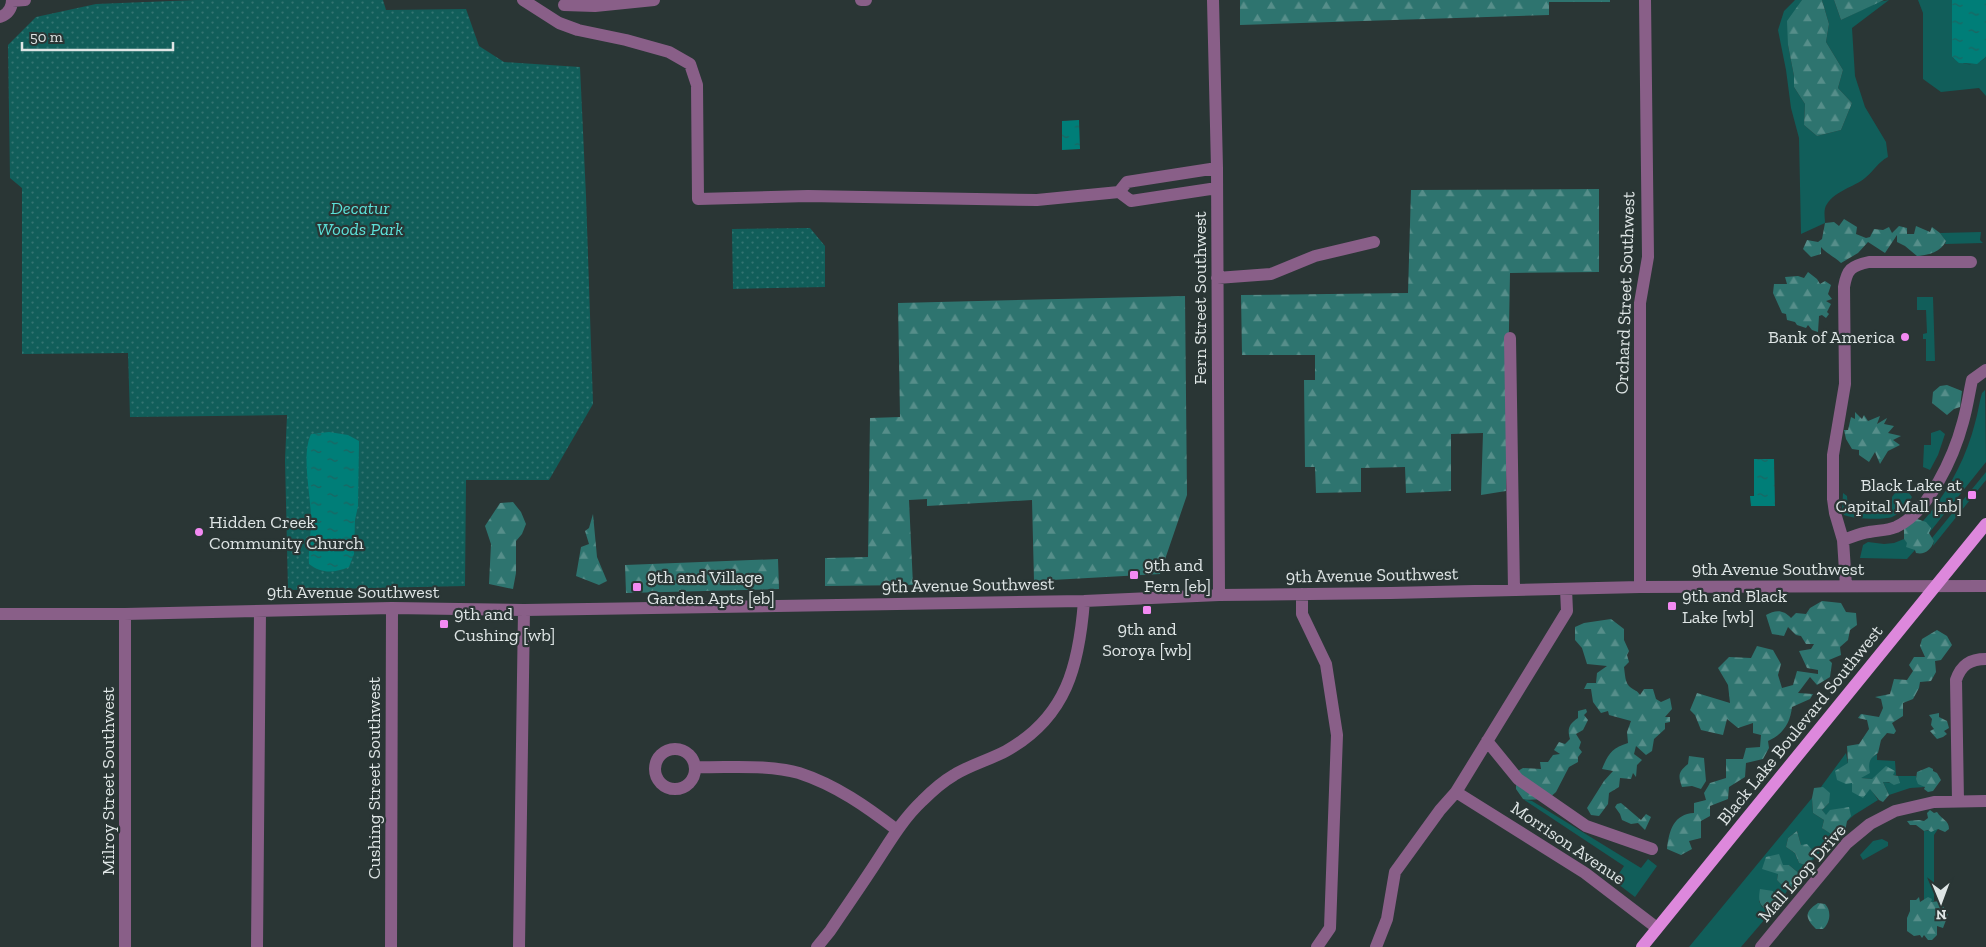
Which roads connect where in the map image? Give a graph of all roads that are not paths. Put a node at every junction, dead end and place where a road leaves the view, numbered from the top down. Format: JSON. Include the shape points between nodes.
{"nodes":[{"id":1,"x":12,"y":0,"type":"edge"},
{"id":2,"x":25,"y":0,"type":"edge"},
{"id":3,"x":522,"y":0,"type":"edge"},
{"id":4,"x":654,"y":0,"type":"edge"},
{"id":5,"x":861,"y":0,"type":"edge"},
{"id":6,"x":866,"y":0,"type":"edge"},
{"id":7,"x":1213,"y":0,"type":"edge"},
{"id":8,"x":1645,"y":0,"type":"edge"},
{"id":9,"x":564,"y":5,"type":"dead end"},
{"id":10,"x":0,"y":17,"type":"edge"},
{"id":11,"x":1217,"y":168,"type":"junction"},
{"id":12,"x":1165,"y":175,"type":"junction"},
{"id":13,"x":1217,"y":188,"type":"junction"},
{"id":14,"x":1118,"y":192,"type":"junction"},
{"id":15,"x":1168,"y":196,"type":"junction"},
{"id":16,"x":1374,"y":242,"type":"dead end"},
{"id":17,"x":1971,"y":262,"type":"dead end"},
{"id":18,"x":1217,"y":278,"type":"junction"},
{"id":19,"x":1510,"y":338,"type":"dead end"},
{"id":20,"x":1986,"y":370,"type":"edge"},
{"id":21,"x":1986,"y":524,"type":"edge"},
{"id":22,"x":1843,"y":540,"type":"junction"},
{"id":23,"x":1846,"y":586,"type":"junction"},
{"id":24,"x":1936,"y":586,"type":"junction"},
{"id":25,"x":1986,"y":586,"type":"edge"},
{"id":26,"x":1640,"y":587,"type":"junction"},
{"id":27,"x":1566,"y":589,"type":"junction"},
{"id":28,"x":1514,"y":590,"type":"junction"},
{"id":29,"x":1302,"y":594,"type":"junction"},
{"id":30,"x":1219,"y":595,"type":"junction"},
{"id":31,"x":1084,"y":601,"type":"junction"},
{"id":32,"x":392,"y":608,"type":"junction"},
{"id":33,"x":524,"y":610,"type":"junction"},
{"id":34,"x":260,"y":611,"type":"junction"},
{"id":35,"x":0,"y":614,"type":"edge"},
{"id":36,"x":125,"y":614,"type":"junction"},
{"id":37,"x":1986,"y":658,"type":"edge"},
{"id":38,"x":1487,"y":741,"type":"junction"},
{"id":39,"x":696,"y":767,"type":"dead end"},
{"id":40,"x":1456,"y":792,"type":"junction"},
{"id":41,"x":1958,"y":801,"type":"junction"},
{"id":42,"x":1986,"y":801,"type":"edge"},
{"id":43,"x":898,"y":830,"type":"junction"},
{"id":44,"x":1652,"y":849,"type":"dead end"},
{"id":45,"x":1657,"y":928,"type":"junction"},
{"id":46,"x":125,"y":947,"type":"edge"},
{"id":47,"x":257,"y":947,"type":"edge"},
{"id":48,"x":392,"y":947,"type":"edge"},
{"id":49,"x":519,"y":947,"type":"edge"},
{"id":50,"x":817,"y":947,"type":"edge"},
{"id":51,"x":1317,"y":947,"type":"edge"},
{"id":52,"x":1376,"y":947,"type":"edge"},
{"id":53,"x":1642,"y":947,"type":"edge"},
{"id":54,"x":1761,"y":947,"type":"edge"}],
"edges":[{"from":1,"to":2,"type":"street"},
{"from":1,"to":10,"type":"street","via":[[7,12]]},
{"from":3,"to":14,"type":"street","via":[[559,23],[668,52],[690,64],[696,85],[698,199],[808,196],[1037,200]]},
{"from":4,"to":9,"type":"street","via":[[595,6]]},
{"from":5,"to":6,"type":"street"},
{"from":7,"to":11,"type":"street","name":"Fern Street Southwest"},
{"from":8,"to":26,"type":"street","name":"Orchard Street Southwest","via":[[1648,257],[1640,303]]},
{"from":11,"to":12,"type":"street"},
{"from":11,"to":13,"type":"street","name":"Fern Street Southwest"},
{"from":12,"to":14,"type":"street","via":[[1127,182]]},
{"from":12,"to":15,"type":"street"},
{"from":13,"to":15,"type":"street"},
{"from":13,"to":18,"type":"street","name":"Fern Street Southwest"},
{"from":14,"to":15,"type":"street","via":[[1131,201]]},
{"from":16,"to":18,"type":"street","via":[[1316,256],[1271,274]]},
{"from":17,"to":22,"type":"street","via":[[1869,262],[1856,265],[1847,273],[1844,287],[1845,384],[1833,455],[1833,499]]},
{"from":18,"to":30,"type":"street","name":"Fern Street Southwest"},
{"from":19,"to":28,"type":"street"},
{"from":20,"to":22,"type":"street","via":[[1972,380],[1963,422],[1951,455],[1922,506],[1896,526]]},
{"from":21,"to":24,"type":"main road","name":"Black Lake Boulevard Southwest"},
{"from":22,"to":23,"type":"street"},
{"from":23,"to":24,"type":"street","name":"9th Avenue Southwest"},
{"from":23,"to":26,"type":"street","name":"9th Avenue Southwest"},
{"from":24,"to":25,"type":"street","name":"9th Avenue Southwest"},
{"from":24,"to":45,"type":"main road","name":"Black Lake Boulevard Southwest"},
{"from":26,"to":27,"type":"street","name":"9th Avenue Southwest"},
{"from":27,"to":28,"type":"street","name":"9th Avenue Southwest"},
{"from":27,"to":38,"type":"street","via":[[1567,611]]},
{"from":28,"to":29,"type":"street","name":"9th Avenue Southwest"},
{"from":29,"to":30,"type":"street","name":"9th Avenue Southwest"},
{"from":29,"to":51,"type":"street","via":[[1302,614],[1326,664],[1337,735],[1330,928]]},
{"from":30,"to":31,"type":"street","name":"9th Avenue Southwest"},
{"from":31,"to":33,"type":"street","name":"9th Avenue Southwest"},
{"from":31,"to":43,"type":"street","via":[[1079,651],[1069,682],[1044,720],[1008,749],[941,784],[908,815]]},
{"from":32,"to":33,"type":"street","name":"9th Avenue Southwest"},
{"from":32,"to":34,"type":"street","name":"9th Avenue Southwest"},
{"from":32,"to":48,"type":"street","name":"Cushing Street Southwest"},
{"from":33,"to":49,"type":"street"},
{"from":34,"to":36,"type":"street","name":"9th Avenue Southwest"},
{"from":34,"to":47,"type":"street"},
{"from":35,"to":36,"type":"street","name":"9th Avenue Southwest"},
{"from":36,"to":46,"type":"street","name":"Milroy Street Southwest"},
{"from":37,"to":41,"type":"street","via":[[1969,662],[1959,670],[1956,680]]},
{"from":38,"to":40,"type":"street"},
{"from":38,"to":44,"type":"street","via":[[1518,779],[1586,826]]},
{"from":39,"to":43,"type":"street","via":[[769,768],[797,773],[838,790]]},
{"from":40,"to":45,"type":"street","name":"Morrison Avenue","via":[[1585,873]]},
{"from":40,"to":52,"type":"street","via":[[1395,872],[1387,919]]},
{"from":41,"to":42,"type":"street","name":"Mall Loop Drive"},
{"from":41,"to":54,"type":"street","name":"Mall Loop Drive","via":[[1895,810],[1870,824],[1847,843]]},
{"from":43,"to":50,"type":"street"},
{"from":45,"to":53,"type":"main road","name":"Black Lake Boulevard Southwest"}]}
